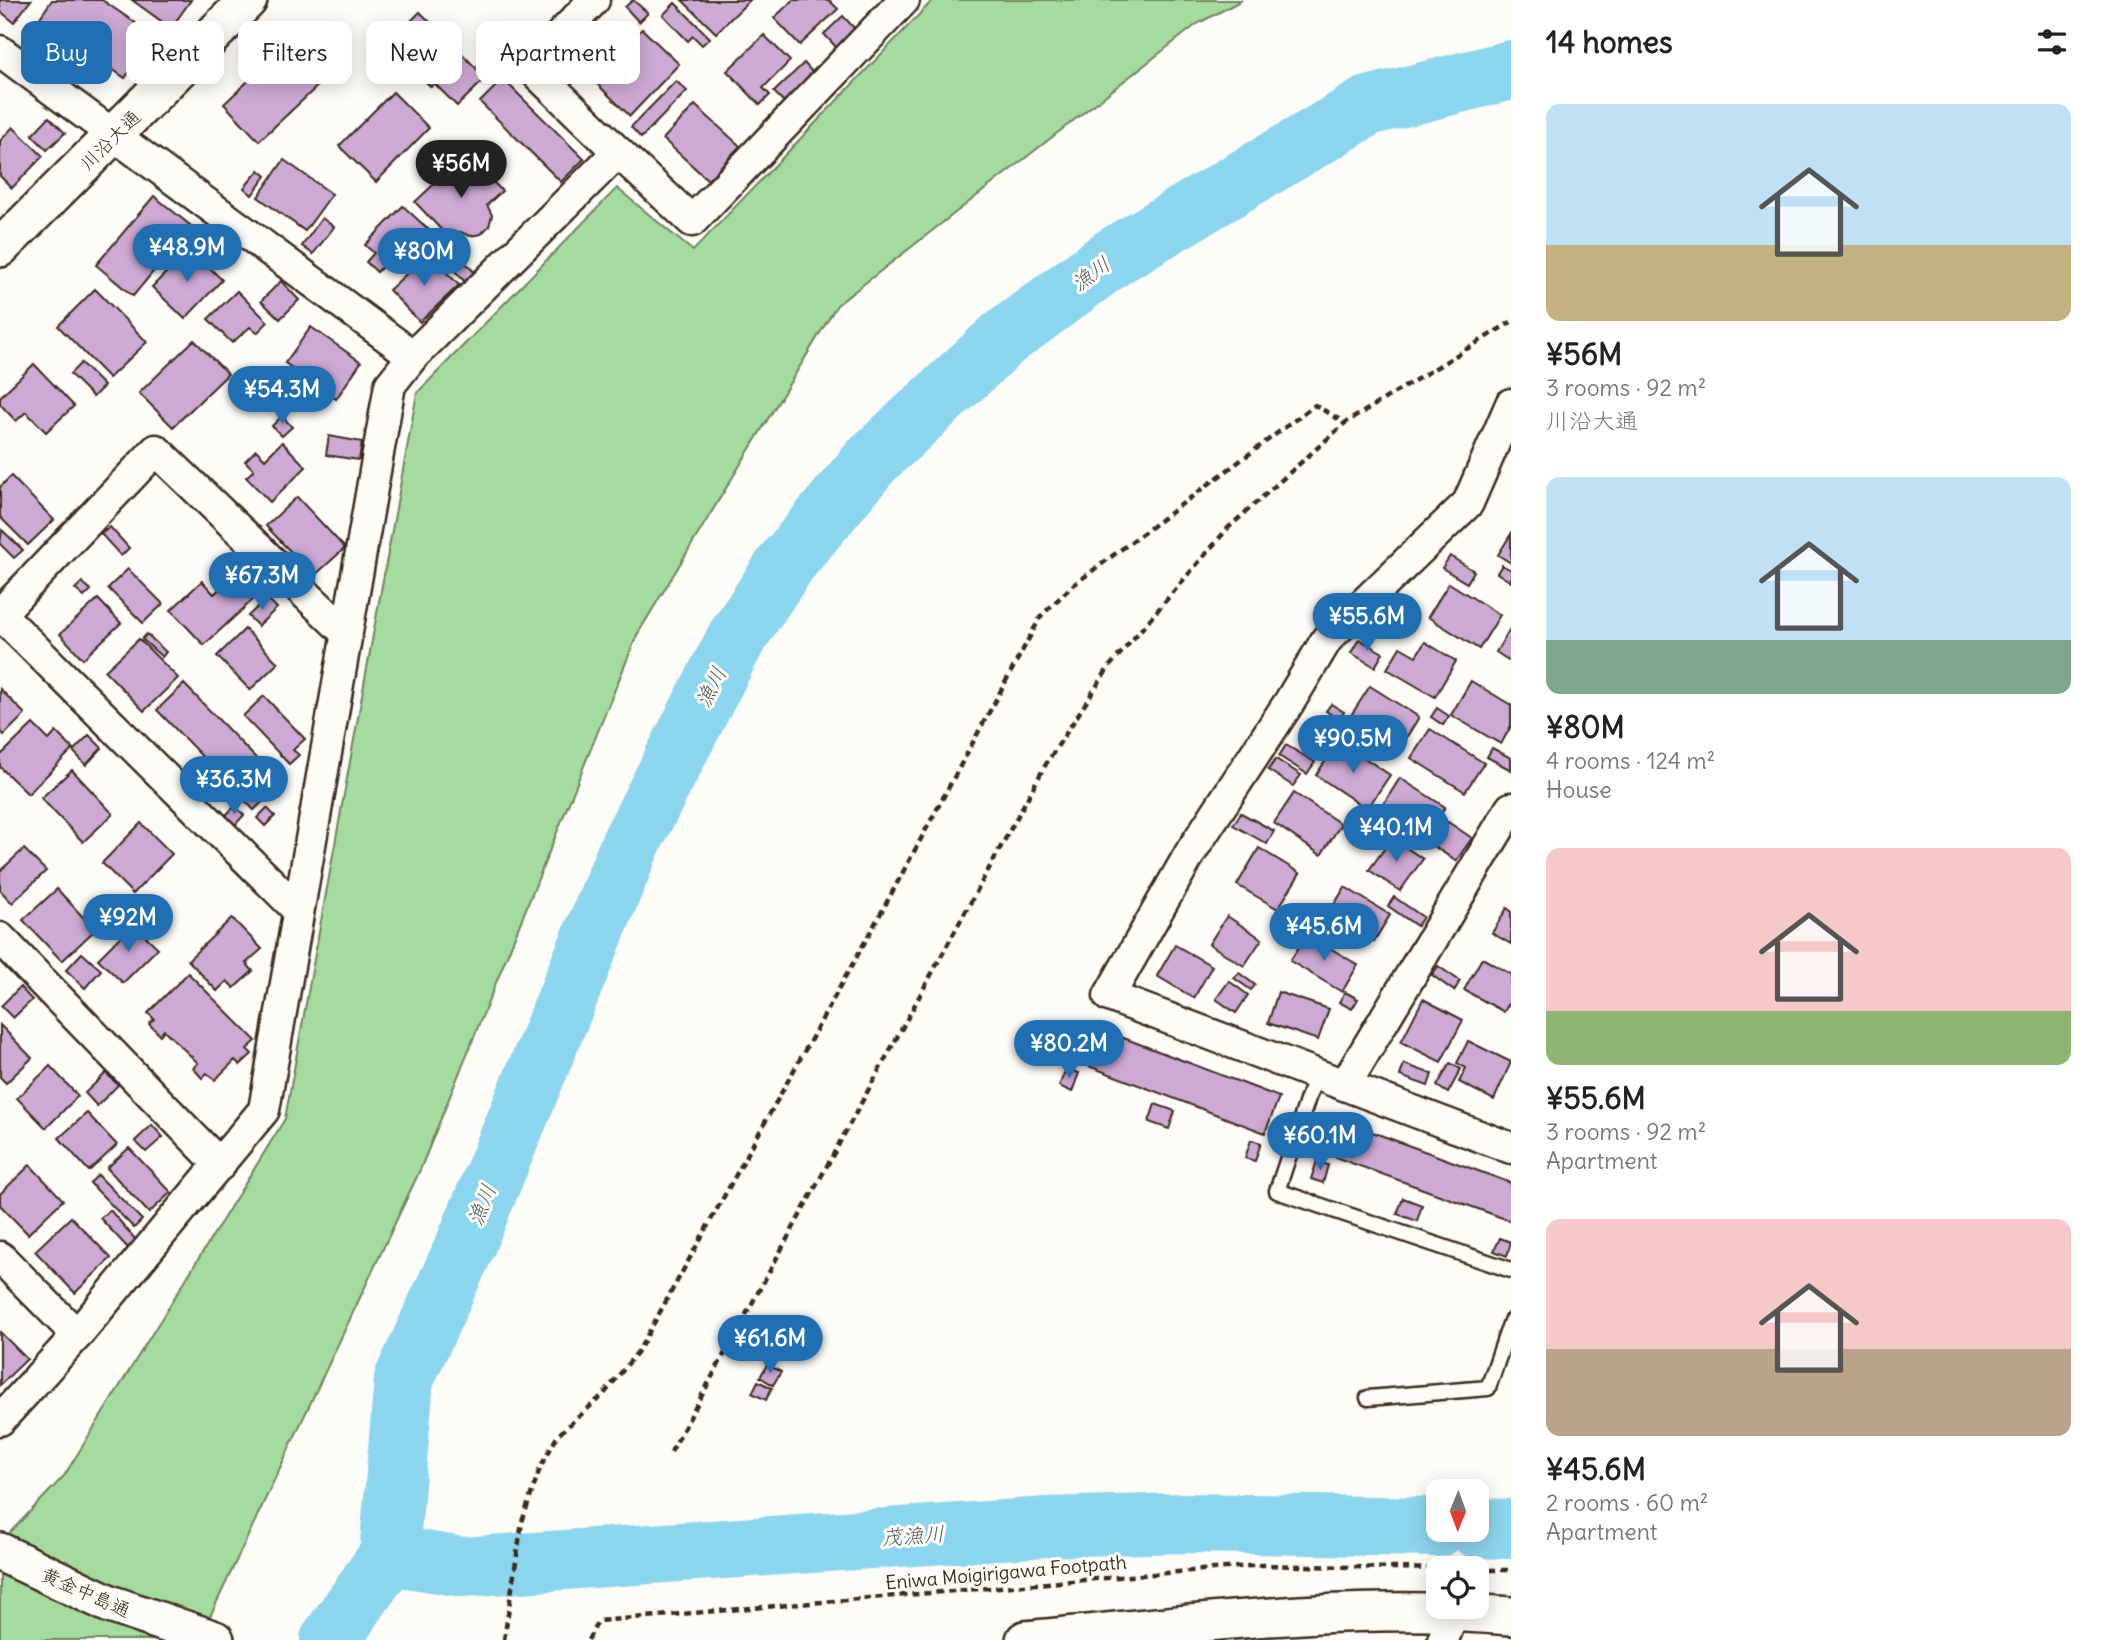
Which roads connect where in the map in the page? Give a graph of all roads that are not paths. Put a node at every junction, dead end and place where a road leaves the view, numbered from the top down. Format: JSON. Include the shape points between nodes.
{"nodes":[{"id":1,"x":247,"y":0,"type":"edge"},
{"id":2,"x":594,"y":0,"type":"edge"},
{"id":3,"x":904,"y":0,"type":"edge"},
{"id":4,"x":0,"y":51,"type":"edge"},
{"id":5,"x":114,"y":137,"type":"junction"},
{"id":6,"x":618,"y":152,"type":"junction"},
{"id":7,"x":0,"y":248,"type":"edge"},
{"id":8,"x":413,"y":356,"type":"junction"},
{"id":9,"x":1511,"y":404,"type":"edge"},
{"id":10,"x":0,"y":614,"type":"edge"},
{"id":11,"x":345,"y":632,"type":"junction"},
{"id":12,"x":1511,"y":808,"type":"edge"},
{"id":13,"x":298,"y":911,"type":"junction"},
{"id":14,"x":0,"y":938,"type":"edge"},
{"id":15,"x":1316,"y":1074,"type":"junction"},
{"id":16,"x":1345,"y":1085,"type":"junction"},
{"id":17,"x":1511,"y":1147,"type":"edge"},
{"id":18,"x":220,"y":1165,"type":"junction"},
{"id":19,"x":0,"y":1257,"type":"edge"},
{"id":20,"x":1511,"y":1270,"type":"edge"},
{"id":21,"x":1511,"y":1321,"type":"edge"},
{"id":22,"x":77,"y":1335,"type":"junction"},
{"id":23,"x":1368,"y":1398,"type":"dead end"},
{"id":24,"x":0,"y":1420,"type":"edge"},
{"id":25,"x":0,"y":1552,"type":"edge"},
{"id":26,"x":1511,"y":1616,"type":"edge"},
{"id":27,"x":1448,"y":1625,"type":"edge"},
{"id":28,"x":215,"y":1640,"type":"edge"},
{"id":29,"x":1025,"y":1640,"type":"edge"}],
"edges":[{"from":1,"to":5,"type":"street","name":"川沿大通"},
{"from":2,"to":6,"type":"street","via":[[530,67]]},
{"from":3,"to":6,"type":"street","via":[[692,220]]},
{"from":4,"to":5,"type":"street"},
{"from":5,"to":7,"type":"street","name":"川沿大通"},
{"from":5,"to":8,"type":"street"},
{"from":6,"to":8,"type":"street"},
{"from":8,"to":11,"type":"street","via":[[390,385]]},
{"from":9,"to":15,"type":"street","via":[[1468,503],[1327,639],[1192,850],[1108,996]]},
{"from":10,"to":11,"type":"street","via":[[156,450]]},
{"from":10,"to":13,"type":"street"},
{"from":11,"to":13,"type":"street"},
{"from":12,"to":16,"type":"street"},
{"from":13,"to":18,"type":"street","via":[[264,1110]]},
{"from":14,"to":18,"type":"street"},
{"from":15,"to":16,"type":"street"},
{"from":15,"to":20,"type":"lane","via":[[1277,1191]]},
{"from":16,"to":17,"type":"street"},
{"from":18,"to":22,"type":"street"},
{"from":19,"to":22,"type":"street"},
{"from":21,"to":23,"type":"lane","via":[[1488,1388]]},
{"from":22,"to":24,"type":"street"},
{"from":25,"to":28,"type":"street","name":"黄金中島通","via":[[110,1604]]},
{"from":26,"to":27,"type":"street"},
{"from":27,"to":29,"type":"street","via":[[1285,1616]]}]}
